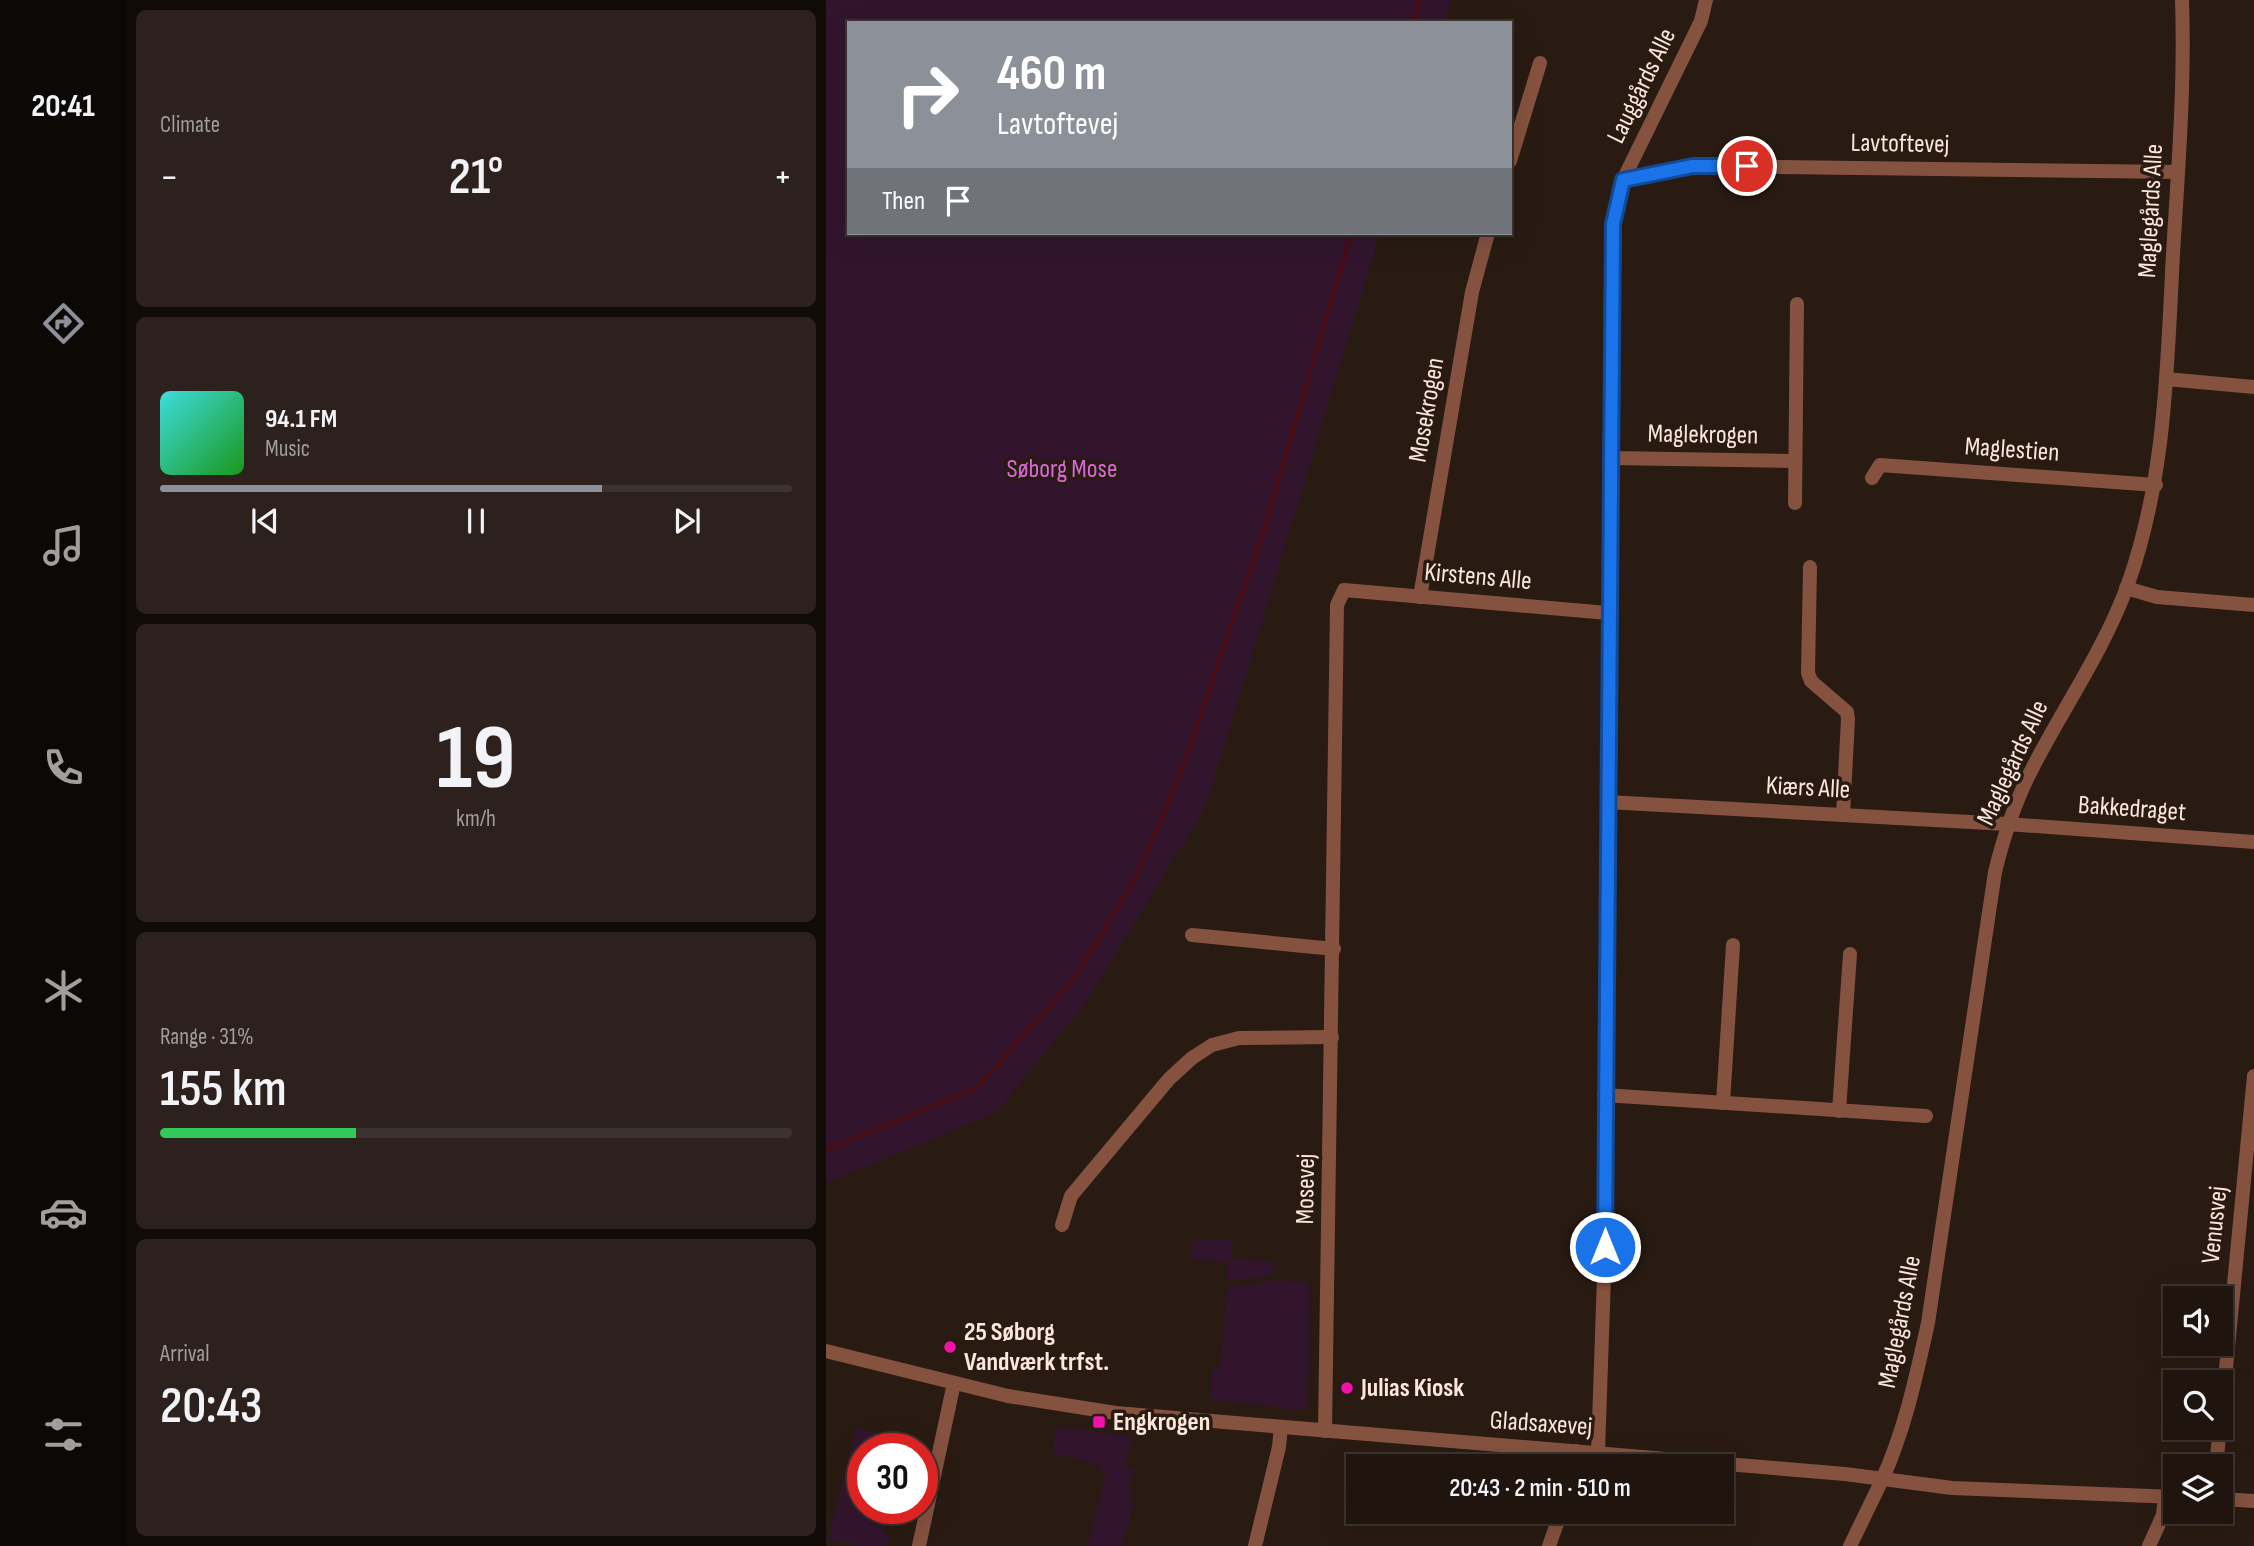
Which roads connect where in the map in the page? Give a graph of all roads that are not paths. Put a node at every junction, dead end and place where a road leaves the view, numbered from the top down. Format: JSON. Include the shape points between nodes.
{"nodes":[{"id":1,"x":1706,"y":0,"type":"edge"},
{"id":2,"x":2182,"y":0,"type":"edge"},
{"id":3,"x":1540,"y":63,"type":"dead end"},
{"id":4,"x":1512,"y":154,"type":"edge"},
{"id":5,"x":2178,"y":172,"type":"junction"},
{"id":6,"x":1623,"y":180,"type":"junction"},
{"id":7,"x":1487,"y":235,"type":"edge"},
{"id":8,"x":1797,"y":304,"type":"dead end"},
{"id":9,"x":2166,"y":379,"type":"junction"},
{"id":10,"x":2254,"y":387,"type":"edge"},
{"id":11,"x":1611,"y":458,"type":"junction"},
{"id":12,"x":1795,"y":461,"type":"junction"},
{"id":13,"x":1872,"y":478,"type":"dead end"},
{"id":14,"x":2155,"y":485,"type":"junction"},
{"id":15,"x":1794,"y":503,"type":"dead end"},
{"id":16,"x":1810,"y":567,"type":"dead end"},
{"id":17,"x":2126,"y":588,"type":"junction"},
{"id":18,"x":1344,"y":590,"type":"joint"},
{"id":19,"x":1420,"y":597,"type":"junction"},
{"id":20,"x":2254,"y":605,"type":"edge"},
{"id":21,"x":1608,"y":613,"type":"junction"},
{"id":22,"x":1607,"y":802,"type":"junction"},
{"id":23,"x":1843,"y":815,"type":"junction"},
{"id":24,"x":2007,"y":824,"type":"junction"},
{"id":25,"x":2254,"y":842,"type":"edge"},
{"id":26,"x":1192,"y":935,"type":"dead end"},
{"id":27,"x":1733,"y":945,"type":"dead end"},
{"id":28,"x":1334,"y":948,"type":"junction"},
{"id":29,"x":1850,"y":954,"type":"dead end"},
{"id":30,"x":1332,"y":1037,"type":"junction"},
{"id":31,"x":2254,"y":1076,"type":"edge"},
{"id":32,"x":1604,"y":1095,"type":"junction"},
{"id":33,"x":1723,"y":1103,"type":"junction"},
{"id":34,"x":1839,"y":1111,"type":"junction"},
{"id":35,"x":1926,"y":1116,"type":"dead end"},
{"id":36,"x":1062,"y":1225,"type":"dead end"},
{"id":37,"x":826,"y":1351,"type":"edge"},
{"id":38,"x":2226,"y":1370,"type":"edge"},
{"id":39,"x":954,"y":1383,"type":"junction"},
{"id":40,"x":1281,"y":1427,"type":"junction"},
{"id":41,"x":1325,"y":1431,"type":"junction"},
{"id":42,"x":1576,"y":1451,"type":"joint"},
{"id":43,"x":1598,"y":1452,"type":"junction"},
{"id":44,"x":1882,"y":1480,"type":"junction"},
{"id":45,"x":2163,"y":1497,"type":"edge"},
{"id":46,"x":2233,"y":1500,"type":"edge"},
{"id":47,"x":2254,"y":1501,"type":"edge"},
{"id":48,"x":2163,"y":1515,"type":"edge"},
{"id":49,"x":1556,"y":1524,"type":"edge"},
{"id":50,"x":919,"y":1546,"type":"edge"},
{"id":51,"x":1255,"y":1546,"type":"edge"},
{"id":52,"x":1549,"y":1546,"type":"edge"},
{"id":53,"x":1850,"y":1546,"type":"edge"},
{"id":54,"x":2149,"y":1546,"type":"edge"}],
"edges":[{"from":1,"to":6,"type":"street","name":"Lauggårds Alle","via":[[1684,57]]},
{"from":2,"to":5,"type":"street","name":"Maglegårds Alle"},
{"from":3,"to":4,"type":"street"},
{"from":5,"to":6,"type":"street","name":"Lavtoftevej","via":[[1693,166]]},
{"from":5,"to":9,"type":"street","name":"Maglegårds Alle"},
{"from":6,"to":11,"type":"street","name":"Lauggårds Alle","via":[[1613,224]]},
{"from":7,"to":19,"type":"street","name":"Mosekrogen","via":[[1472,292]]},
{"from":8,"to":12,"type":"street","name":"Maglekrogen"},
{"from":9,"to":10,"type":"street"},
{"from":9,"to":14,"type":"street","name":"Maglegårds Alle"},
{"from":11,"to":12,"type":"street","name":"Maglekrogen"},
{"from":11,"to":21,"type":"street","name":"Lauggårds Alle"},
{"from":12,"to":15,"type":"street","name":"Maglekrogen"},
{"from":13,"to":14,"type":"street","name":"Maglestien","via":[[1880,465]]},
{"from":14,"to":17,"type":"street","name":"Maglegårds Alle","via":[[2144,538]]},
{"from":16,"to":23,"type":"street","via":[[1808,673],[1811,681],[1847,712],[1848,719]]},
{"from":17,"to":20,"type":"street","via":[[2157,597]]},
{"from":17,"to":24,"type":"street","name":"Maglegårds Alle"},
{"from":18,"to":19,"type":"street","name":"Kirstens Alle"},
{"from":18,"to":28,"type":"street","name":"Mosevej","via":[[1337,605]]},
{"from":19,"to":21,"type":"street","name":"Kirstens Alle"},
{"from":21,"to":22,"type":"street","name":"Lauggårds Alle"},
{"from":22,"to":23,"type":"street","name":"Kiærs Alle"},
{"from":22,"to":32,"type":"street","name":"Lauggårds Alle"},
{"from":23,"to":24,"type":"street","name":"Kiærs Alle"},
{"from":24,"to":25,"type":"street","name":"Bakkedraget"},
{"from":24,"to":44,"type":"street","name":"Maglegårds Alle","via":[[1995,872],[1928,1324],[1896,1449]]},
{"from":26,"to":28,"type":"street"},
{"from":27,"to":33,"type":"street"},
{"from":28,"to":30,"type":"street","name":"Mosevej"},
{"from":29,"to":34,"type":"street"},
{"from":30,"to":36,"type":"street","via":[[1239,1038],[1212,1045],[1192,1058],[1071,1196]]},
{"from":30,"to":41,"type":"street","name":"Mosevej"},
{"from":31,"to":38,"type":"street","name":"Venusvej"},
{"from":32,"to":33,"type":"street"},
{"from":32,"to":43,"type":"street","name":"Lauggårds Alle","via":[[1605,1247]]},
{"from":33,"to":34,"type":"street"},
{"from":34,"to":35,"type":"street"},
{"from":37,"to":39,"type":"street","name":"Gladsaxevej"},
{"from":39,"to":40,"type":"street","name":"Gladsaxevej","via":[[1085,1409]]},
{"from":39,"to":50,"type":"street"},
{"from":40,"to":41,"type":"street","name":"Gladsaxevej"},
{"from":40,"to":51,"type":"street"},
{"from":41,"to":42,"type":"street","name":"Gladsaxevej"},
{"from":42,"to":43,"type":"street","name":"Gladsaxevej"},
{"from":43,"to":44,"type":"street","name":"Gladsaxevej"},
{"from":44,"to":45,"type":"street","name":"Gladsaxevej","via":[[1952,1488]]},
{"from":44,"to":53,"type":"street","name":"Maglegårds Alle"},
{"from":46,"to":47,"type":"street"},
{"from":48,"to":54,"type":"street"},
{"from":49,"to":52,"type":"street"}]}
